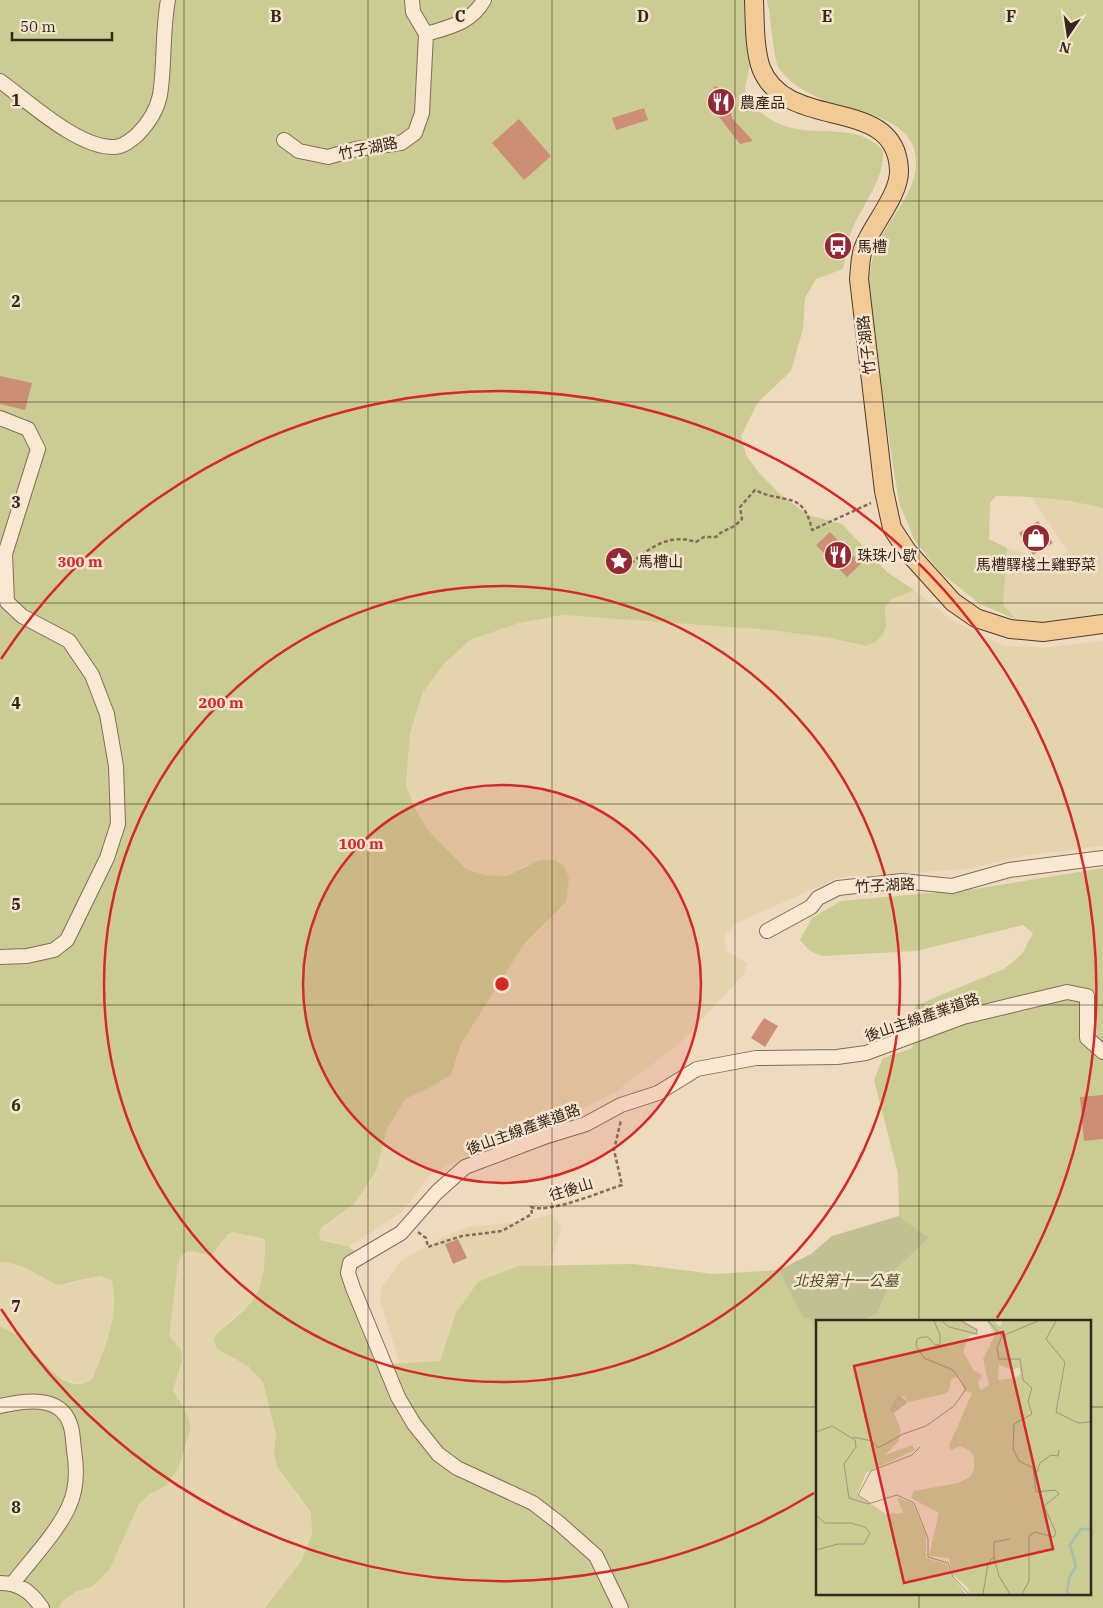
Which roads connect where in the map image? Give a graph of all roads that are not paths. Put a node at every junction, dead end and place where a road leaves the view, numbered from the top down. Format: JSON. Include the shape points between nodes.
{"nodes":[{"id":1,"x":168,"y":0,"type":"edge"},
{"id":2,"x":412,"y":0,"type":"edge"},
{"id":3,"x":484,"y":0,"type":"edge"},
{"id":4,"x":754,"y":0,"type":"edge"},
{"id":5,"x":426,"y":34,"type":"junction"},
{"id":6,"x":0,"y":81,"type":"edge"},
{"id":7,"x":284,"y":140,"type":"dead end"},
{"id":8,"x":0,"y":418,"type":"edge"},
{"id":9,"x":14,"y":521,"type":"junction"},
{"id":10,"x":0,"y":547,"type":"edge"},
{"id":11,"x":1103,"y":624,"type":"edge"},
{"id":12,"x":1103,"y":858,"type":"edge"},
{"id":13,"x":767,"y":932,"type":"dead end"},
{"id":14,"x":0,"y":958,"type":"edge"},
{"id":15,"x":1103,"y":1052,"type":"edge"},
{"id":16,"x":0,"y":1406,"type":"edge"},
{"id":17,"x":6,"y":1583,"type":"edge"},
{"id":18,"x":42,"y":1608,"type":"edge"},
{"id":19,"x":620,"y":1608,"type":"edge"}],
"edges":[{"from":1,"to":6,"type":"street","via":[[157,108],[143,129],[129,142],[115,147],[79,139]]},
{"from":2,"to":5,"type":"street","via":[[413,12]]},
{"from":3,"to":5,"type":"street","via":[[463,23]]},
{"from":4,"to":11,"type":"main road","name":"竹子湖路","via":[[762,68],[778,91],[818,111],[863,121],[882,131],[893,143],[898,159],[899,173],[863,249],[858,279],[884,494],[892,528],[907,551],[953,602],[976,618],[1010,629],[1043,632]]},
{"from":5,"to":7,"type":"street","name":"竹子湖路","via":[[422,113],[415,133],[401,143],[356,149],[328,157],[300,151]]},
{"from":8,"to":9,"type":"street","via":[[28,430],[38,449]]},
{"from":9,"to":10,"type":"street"},
{"from":9,"to":14,"type":"street","via":[[5,554],[7,602],[22,616],[69,641],[92,675],[109,723],[116,766],[118,824],[108,858],[67,940],[54,950]]},
{"from":12,"to":13,"type":"street","name":"竹子湖路","via":[[1009,870],[952,886],[902,881],[838,888]]},
{"from":15,"to":19,"type":"street","name":"後山主線產業道路","via":[[1087,1038],[1087,996],[1068,992],[963,1017],[866,1053],[837,1057],[756,1058],[697,1069],[658,1092],[620,1105],[586,1124],[466,1167],[437,1192],[401,1233],[350,1263],[348,1273],[402,1404],[414,1424],[438,1454],[457,1468],[533,1502],[596,1556]]},
{"from":16,"to":17,"type":"street","via":[[38,1401],[53,1405],[64,1413],[71,1424],[77,1474],[69,1506],[47,1539]]},
{"from":17,"to":18,"type":"street","via":[[29,1593]]}]}
